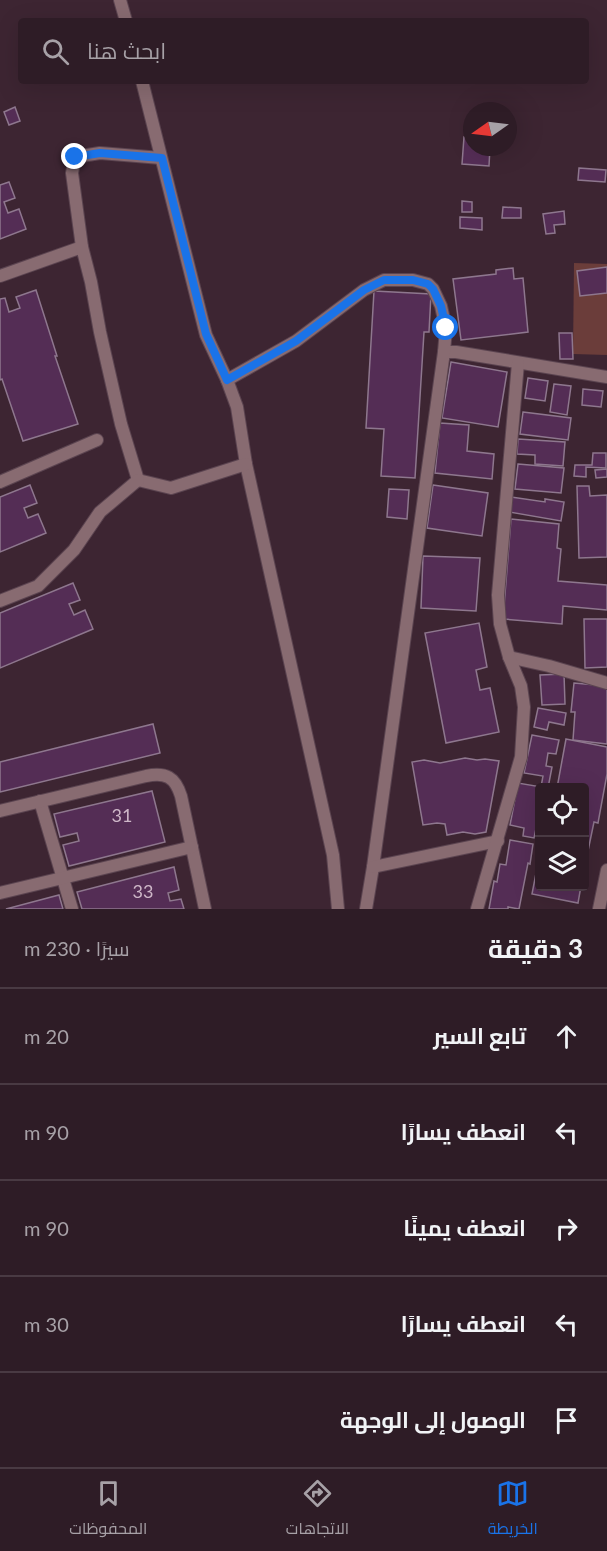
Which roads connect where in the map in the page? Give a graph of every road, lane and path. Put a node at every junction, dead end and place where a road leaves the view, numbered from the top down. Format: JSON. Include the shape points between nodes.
{"nodes":[{"id":1,"x":120,"y":0,"type":"edge"},
{"id":2,"x":125,"y":18,"type":"edge"},
{"id":3,"x":143,"y":84,"type":"edge"},
{"id":4,"x":162,"y":158,"type":"junction"},
{"id":5,"x":82,"y":247,"type":"junction"},
{"id":6,"x":0,"y":276,"type":"edge"},
{"id":7,"x":444,"y":352,"type":"junction"},
{"id":8,"x":518,"y":363,"type":"junction"},
{"id":9,"x":607,"y":376,"type":"edge"},
{"id":10,"x":227,"y":380,"type":"junction"},
{"id":11,"x":97,"y":441,"type":"dead end"},
{"id":12,"x":246,"y":464,"type":"junction"},
{"id":13,"x":138,"y":480,"type":"junction"},
{"id":14,"x":0,"y":482,"type":"edge"},
{"id":15,"x":0,"y":601,"type":"edge"},
{"id":16,"x":509,"y":657,"type":"junction"},
{"id":17,"x":607,"y":683,"type":"edge"},
{"id":18,"x":40,"y":801,"type":"junction"},
{"id":19,"x":0,"y":811,"type":"edge"},
{"id":20,"x":498,"y":841,"type":"junction"},
{"id":21,"x":192,"y":847,"type":"junction"},
{"id":22,"x":373,"y":867,"type":"junction"},
{"id":23,"x":607,"y":870,"type":"edge"},
{"id":24,"x":62,"y":878,"type":"junction"},
{"id":25,"x":0,"y":893,"type":"edge"},
{"id":26,"x":72,"y":909,"type":"edge"},
{"id":27,"x":205,"y":909,"type":"edge"},
{"id":28,"x":338,"y":909,"type":"edge"},
{"id":29,"x":366,"y":909,"type":"edge"},
{"id":30,"x":477,"y":909,"type":"edge"},
{"id":31,"x":599,"y":909,"type":"edge"}],
"edges":[{"from":1,"to":2,"type":"street"},
{"from":3,"to":4,"type":"street"},
{"from":4,"to":5,"type":"street","via":[[100,153],[75,157],[72,173]]},
{"from":4,"to":10,"type":"street","via":[[206,334]]},
{"from":5,"to":6,"type":"street"},
{"from":5,"to":13,"type":"street","via":[[121,424]]},
{"from":7,"to":8,"type":"street"},
{"from":7,"to":10,"type":"street","via":[[446,328],[433,289],[413,280],[384,280],[364,290],[296,341]]},
{"from":7,"to":22,"type":"street"},
{"from":8,"to":9,"type":"street"},
{"from":8,"to":16,"type":"street","via":[[498,595],[500,624]]},
{"from":10,"to":12,"type":"street","via":[[237,407]]},
{"from":11,"to":14,"type":"street"},
{"from":12,"to":13,"type":"street","via":[[171,488]]},
{"from":12,"to":28,"type":"street","via":[[333,855]]},
{"from":13,"to":15,"type":"street","via":[[100,512],[74,550],[38,586]]},
{"from":16,"to":17,"type":"street"},
{"from":16,"to":20,"type":"street","via":[[524,707],[521,758]]},
{"from":18,"to":19,"type":"street"},
{"from":18,"to":21,"type":"street","via":[[158,773],[177,785]]},
{"from":18,"to":24,"type":"street"},
{"from":20,"to":22,"type":"street"},
{"from":20,"to":30,"type":"street"},
{"from":21,"to":24,"type":"street"},
{"from":21,"to":27,"type":"street"},
{"from":22,"to":29,"type":"street"},
{"from":23,"to":31,"type":"street"},
{"from":24,"to":25,"type":"street"},
{"from":24,"to":26,"type":"street"}]}
